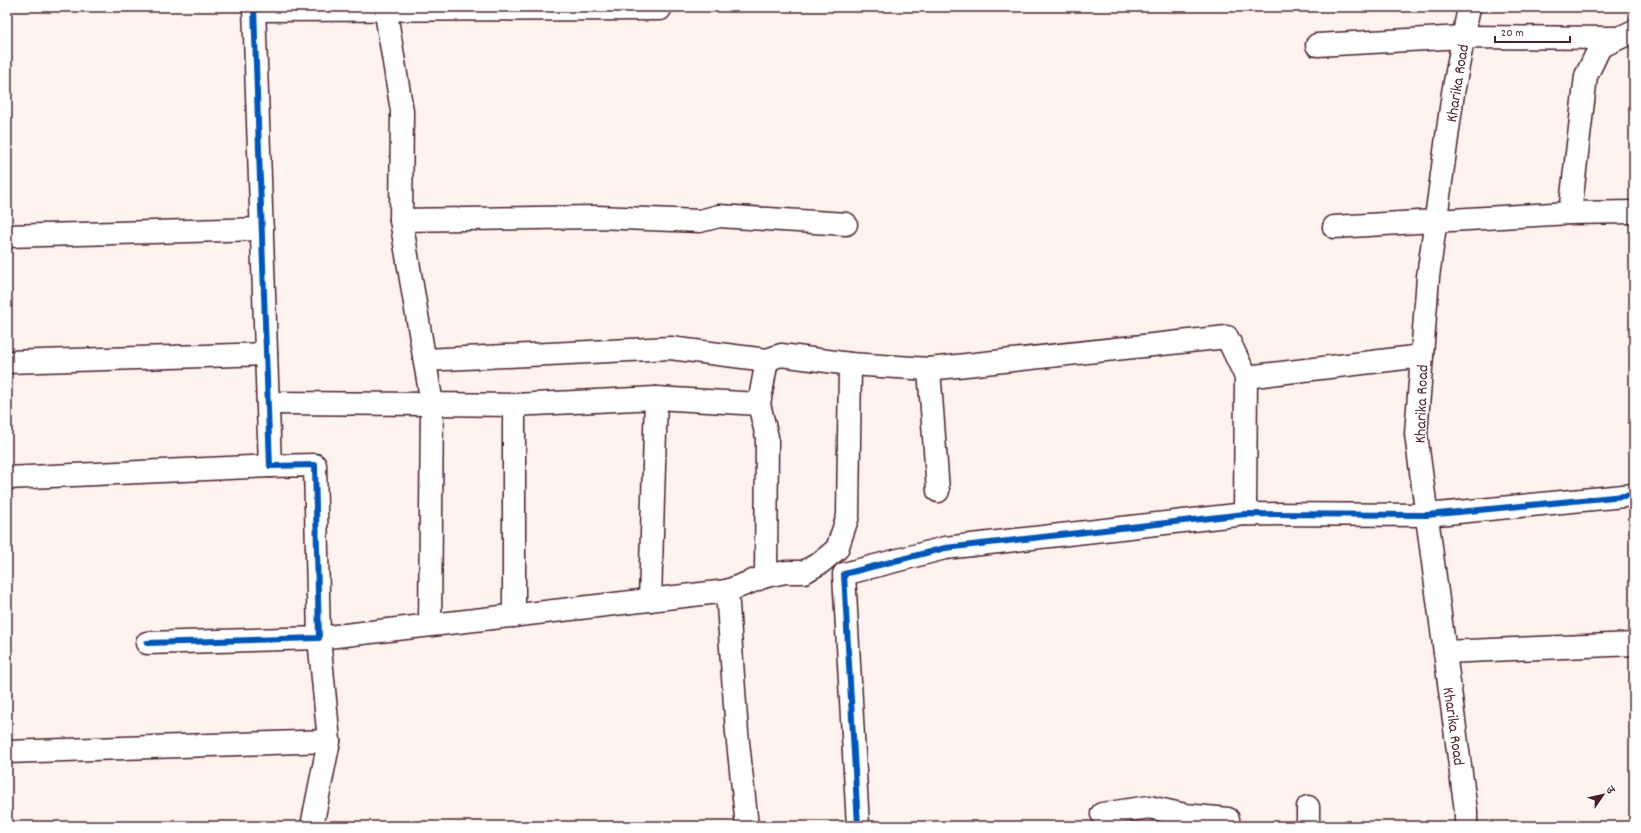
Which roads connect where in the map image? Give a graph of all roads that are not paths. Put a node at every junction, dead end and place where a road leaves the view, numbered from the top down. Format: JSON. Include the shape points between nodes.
{"nodes":[{"id":1,"x":661,"y":7,"type":"edge"},
{"id":2,"x":1469,"y":7,"type":"edge"},
{"id":3,"x":254,"y":8,"type":"edge"},
{"id":4,"x":385,"y":9,"type":"edge"},
{"id":5,"x":1626,"y":34,"type":"edge"},
{"id":6,"x":1463,"y":38,"type":"junction"},
{"id":7,"x":1317,"y":45,"type":"dead end"},
{"id":8,"x":1570,"y":212,"type":"junction"},
{"id":9,"x":1634,"y":212,"type":"edge"},
{"id":10,"x":401,"y":220,"type":"junction"},
{"id":11,"x":1436,"y":220,"type":"junction"},
{"id":12,"x":846,"y":224,"type":"dead end"},
{"id":13,"x":1334,"y":227,"type":"dead end"},
{"id":14,"x":262,"y":230,"type":"junction"},
{"id":15,"x":7,"y":236,"type":"edge"},
{"id":16,"x":266,"y":354,"type":"junction"},
{"id":17,"x":1422,"y":356,"type":"junction"},
{"id":18,"x":425,"y":360,"type":"junction"},
{"id":19,"x":767,"y":360,"type":"junction"},
{"id":20,"x":7,"y":362,"type":"edge"},
{"id":21,"x":850,"y":364,"type":"junction"},
{"id":22,"x":929,"y":369,"type":"junction"},
{"id":23,"x":1246,"y":377,"type":"junction"},
{"id":24,"x":656,"y":398,"type":"junction"},
{"id":25,"x":268,"y":403,"type":"junction"},
{"id":26,"x":432,"y":404,"type":"junction"},
{"id":27,"x":759,"y":404,"type":"junction"},
{"id":28,"x":514,"y":405,"type":"junction"},
{"id":29,"x":270,"y":466,"type":"junction"},
{"id":30,"x":7,"y":478,"type":"edge"},
{"id":31,"x":938,"y":491,"type":"dead end"},
{"id":32,"x":1634,"y":495,"type":"edge"},
{"id":33,"x":1245,"y":514,"type":"junction"},
{"id":34,"x":1427,"y":515,"type":"junction"},
{"id":35,"x":766,"y":576,"type":"junction"},
{"id":36,"x":727,"y":591,"type":"junction"},
{"id":37,"x":650,"y":600,"type":"junction"},
{"id":38,"x":514,"y":616,"type":"junction"},
{"id":39,"x":430,"y":625,"type":"junction"},
{"id":40,"x":319,"y":638,"type":"junction"},
{"id":41,"x":147,"y":643,"type":"dead end"},
{"id":42,"x":1634,"y":644,"type":"edge"},
{"id":43,"x":1445,"y":652,"type":"junction"},
{"id":44,"x":329,"y":741,"type":"junction"},
{"id":45,"x":7,"y":752,"type":"edge"},
{"id":46,"x":1102,"y":814,"type":"dead end"},
{"id":47,"x":312,"y":826,"type":"edge"},
{"id":48,"x":747,"y":826,"type":"edge"},
{"id":49,"x":858,"y":826,"type":"edge"},
{"id":50,"x":1229,"y":826,"type":"edge"},
{"id":51,"x":1466,"y":826,"type":"edge"}],
"edges":[{"from":1,"to":4,"type":"street"},
{"from":2,"to":6,"type":"street","name":"Kharika Road"},
{"from":3,"to":4,"type":"street"},
{"from":3,"to":14,"type":"street"},
{"from":4,"to":10,"type":"street","via":[[402,111]]},
{"from":5,"to":6,"type":"street"},
{"from":5,"to":8,"type":"street","via":[[1600,47],[1586,76]]},
{"from":6,"to":7,"type":"street"},
{"from":6,"to":11,"type":"street","name":"Kharika Road"},
{"from":8,"to":9,"type":"street"},
{"from":8,"to":11,"type":"street"},
{"from":10,"to":12,"type":"street","via":[[596,217],[700,221],[719,216]]},
{"from":10,"to":18,"type":"street"},
{"from":11,"to":13,"type":"street"},
{"from":11,"to":17,"type":"street","name":"Kharika Road","via":[[1428,277]]},
{"from":14,"to":15,"type":"street"},
{"from":14,"to":16,"type":"street"},
{"from":16,"to":20,"type":"street"},
{"from":16,"to":25,"type":"street"},
{"from":17,"to":23,"type":"street"},
{"from":17,"to":34,"type":"street","name":"Kharika Road","via":[[1416,434]]},
{"from":18,"to":19,"type":"street","via":[[670,348]]},
{"from":18,"to":26,"type":"street"},
{"from":19,"to":21,"type":"street","via":[[781,355]]},
{"from":19,"to":27,"type":"street"},
{"from":21,"to":22,"type":"street"},
{"from":21,"to":35,"type":"street","via":[[848,516],[837,549],[804,572]]},
{"from":22,"to":23,"type":"street","via":[[1227,337]]},
{"from":22,"to":31,"type":"street"},
{"from":23,"to":33,"type":"street"},
{"from":24,"to":27,"type":"street"},
{"from":24,"to":28,"type":"street"},
{"from":24,"to":37,"type":"street"},
{"from":25,"to":26,"type":"street"},
{"from":25,"to":29,"type":"street"},
{"from":26,"to":28,"type":"street"},
{"from":26,"to":39,"type":"street"},
{"from":27,"to":35,"type":"street","via":[[767,437]]},
{"from":28,"to":38,"type":"street"},
{"from":29,"to":30,"type":"street"},
{"from":29,"to":40,"type":"street","via":[[314,466]]},
{"from":32,"to":34,"type":"street"},
{"from":33,"to":34,"type":"street"},
{"from":33,"to":49,"type":"street","via":[[945,548],[844,574]]},
{"from":34,"to":43,"type":"street","name":"Kharika Road"},
{"from":35,"to":36,"type":"street"},
{"from":36,"to":37,"type":"street"},
{"from":36,"to":48,"type":"street","via":[[737,733]]},
{"from":37,"to":38,"type":"street"},
{"from":38,"to":39,"type":"street"},
{"from":39,"to":40,"type":"street"},
{"from":40,"to":41,"type":"street"},
{"from":40,"to":44,"type":"street"},
{"from":42,"to":43,"type":"street"},
{"from":43,"to":51,"type":"street","name":"Kharika Road"},
{"from":44,"to":45,"type":"street"},
{"from":44,"to":47,"type":"street"},
{"from":46,"to":50,"type":"street","via":[[1149,807],[1185,815],[1228,820]]}]}
